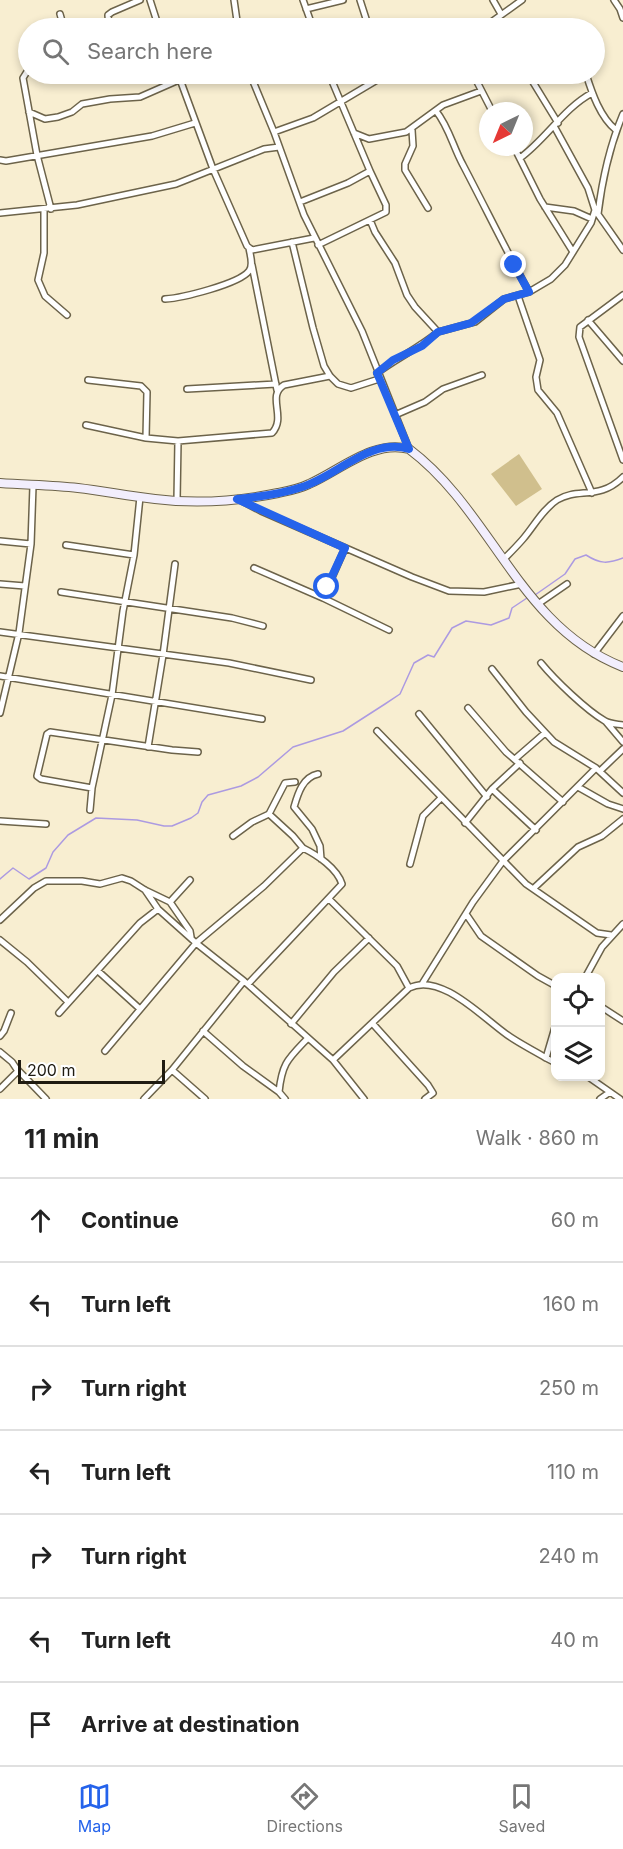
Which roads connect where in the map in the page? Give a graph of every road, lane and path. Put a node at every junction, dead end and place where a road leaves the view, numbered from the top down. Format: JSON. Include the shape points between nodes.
{"nodes":[{"id":1,"x":140,"y":0,"type":"edge"},
{"id":2,"x":150,"y":0,"type":"edge"},
{"id":3,"x":234,"y":0,"type":"edge"},
{"id":4,"x":303,"y":0,"type":"edge"},
{"id":5,"x":343,"y":0,"type":"edge"},
{"id":6,"x":360,"y":0,"type":"edge"},
{"id":7,"x":493,"y":0,"type":"edge"},
{"id":8,"x":522,"y":0,"type":"edge"},
{"id":9,"x":614,"y":0,"type":"edge"},
{"id":10,"x":306,"y":9,"type":"junction"},
{"id":11,"x":60,"y":14,"type":"dead end"},
{"id":12,"x":501,"y":14,"type":"junction"},
{"id":13,"x":61,"y":18,"type":"edge"},
{"id":14,"x":108,"y":18,"type":"edge"},
{"id":15,"x":156,"y":18,"type":"edge"},
{"id":16,"x":237,"y":18,"type":"edge"},
{"id":17,"x":309,"y":18,"type":"edge"},
{"id":18,"x":366,"y":18,"type":"edge"},
{"id":19,"x":497,"y":18,"type":"edge"},
{"id":20,"x":623,"y":18,"type":"edge"},
{"id":21,"x":24,"y":84,"type":"edge"},
{"id":22,"x":165,"y":84,"type":"edge"},
{"id":23,"x":183,"y":84,"type":"edge"},
{"id":24,"x":254,"y":84,"type":"edge"},
{"id":25,"x":333,"y":84,"type":"edge"},
{"id":26,"x":368,"y":84,"type":"edge"},
{"id":27,"x":478,"y":84,"type":"edge"},
{"id":28,"x":533,"y":84,"type":"edge"},
{"id":29,"x":589,"y":84,"type":"edge"},
{"id":30,"x":481,"y":91,"type":"junction"},
{"id":31,"x":592,"y":93,"type":"junction"},
{"id":32,"x":339,"y":101,"type":"junction"},
{"id":33,"x":487,"y":102,"type":"edge"},
{"id":34,"x":436,"y":111,"type":"junction"},
{"id":35,"x":29,"y":112,"type":"junction"},
{"id":36,"x":623,"y":114,"type":"edge"},
{"id":37,"x":195,"y":123,"type":"junction"},
{"id":38,"x":556,"y":125,"type":"junction"},
{"id":39,"x":412,"y":130,"type":"junction"},
{"id":40,"x":616,"y":130,"type":"junction"},
{"id":41,"x":274,"y":132,"type":"junction"},
{"id":42,"x":354,"y":133,"type":"junction"},
{"id":43,"x":369,"y":139,"type":"junction"},
{"id":44,"x":279,"y":147,"type":"junction"},
{"id":45,"x":362,"y":148,"type":"junction"},
{"id":46,"x":37,"y":156,"type":"junction"},
{"id":47,"x":520,"y":158,"type":"joint"},
{"id":48,"x":0,"y":160,"type":"edge"},
{"id":49,"x":213,"y":169,"type":"junction"},
{"id":50,"x":370,"y":171,"type":"junction"},
{"id":51,"x":300,"y":202,"type":"junction"},
{"id":52,"x":545,"y":207,"type":"junction"},
{"id":53,"x":428,"y":208,"type":"dead end"},
{"id":54,"x":47,"y":209,"type":"junction"},
{"id":55,"x":0,"y":213,"type":"edge"},
{"id":56,"x":598,"y":214,"type":"junction"},
{"id":57,"x":369,"y":220,"type":"junction"},
{"id":58,"x":591,"y":221,"type":"junction"},
{"id":59,"x":314,"y":238,"type":"junction"},
{"id":60,"x":292,"y":242,"type":"junction"},
{"id":61,"x":318,"y":245,"type":"junction"},
{"id":62,"x":249,"y":248,"type":"junction"},
{"id":63,"x":623,"y":250,"type":"edge"},
{"id":64,"x":573,"y":252,"type":"junction"},
{"id":65,"x":252,"y":265,"type":"junction"},
{"id":66,"x":529,"y":292,"type":"junction"},
{"id":67,"x":623,"y":295,"type":"edge"},
{"id":68,"x":518,"y":296,"type":"junction"},
{"id":69,"x":165,"y":299,"type":"dead end"},
{"id":70,"x":67,"y":315,"type":"dead end"},
{"id":71,"x":588,"y":320,"type":"junction"},
{"id":72,"x":438,"y":332,"type":"junction"},
{"id":73,"x":623,"y":361,"type":"edge"},
{"id":74,"x":482,"y":375,"type":"dead end"},
{"id":75,"x":330,"y":376,"type":"junction"},
{"id":76,"x":378,"y":376,"type":"junction"},
{"id":77,"x":88,"y":380,"type":"dead end"},
{"id":78,"x":277,"y":387,"type":"junction"},
{"id":79,"x":187,"y":389,"type":"dead end"},
{"id":80,"x":395,"y":415,"type":"junction"},
{"id":81,"x":86,"y":425,"type":"dead end"},
{"id":82,"x":146,"y":438,"type":"junction"},
{"id":83,"x":178,"y":441,"type":"junction"},
{"id":84,"x":409,"y":449,"type":"junction"},
{"id":85,"x":623,"y":460,"type":"edge"},
{"id":86,"x":623,"y":477,"type":"edge"},
{"id":87,"x":0,"y":483,"type":"edge"},
{"id":88,"x":33,"y":486,"type":"junction"},
{"id":89,"x":613,"y":486,"type":"junction"},
{"id":90,"x":623,"y":488,"type":"edge"},
{"id":91,"x":592,"y":493,"type":"junction"},
{"id":92,"x":140,"y":497,"type":"junction"},
{"id":93,"x":237,"y":499,"type":"junction"},
{"id":94,"x":177,"y":500,"type":"junction"},
{"id":95,"x":0,"y":541,"type":"edge"},
{"id":96,"x":32,"y":544,"type":"junction"},
{"id":97,"x":66,"y":545,"type":"dead end"},
{"id":98,"x":345,"y":548,"type":"junction"},
{"id":99,"x":134,"y":555,"type":"junction"},
{"id":100,"x":503,"y":560,"type":"junction"},
{"id":101,"x":175,"y":564,"type":"dead end"},
{"id":102,"x":254,"y":568,"type":"dead end"},
{"id":103,"x":0,"y":584,"type":"edge"},
{"id":104,"x":522,"y":584,"type":"junction"},
{"id":105,"x":567,"y":584,"type":"dead end"},
{"id":106,"x":25,"y":586,"type":"junction"},
{"id":107,"x":61,"y":592,"type":"dead end"},
{"id":108,"x":323,"y":598,"type":"junction"},
{"id":109,"x":534,"y":599,"type":"junction"},
{"id":110,"x":125,"y":602,"type":"junction"},
{"id":111,"x":170,"y":609,"type":"junction"},
{"id":112,"x":623,"y":616,"type":"edge"},
{"id":113,"x":263,"y":626,"type":"dead end"},
{"id":114,"x":389,"y":630,"type":"dead end"},
{"id":115,"x":0,"y":632,"type":"edge"},
{"id":116,"x":20,"y":633,"type":"junction"},
{"id":117,"x":120,"y":648,"type":"junction"},
{"id":118,"x":594,"y":654,"type":"junction"},
{"id":119,"x":163,"y":655,"type":"junction"},
{"id":120,"x":541,"y":663,"type":"dead end"},
{"id":121,"x":623,"y":667,"type":"edge"},
{"id":122,"x":492,"y":669,"type":"dead end"},
{"id":123,"x":0,"y":676,"type":"edge"},
{"id":124,"x":8,"y":677,"type":"junction"},
{"id":125,"x":311,"y":680,"type":"dead end"},
{"id":126,"x":112,"y":695,"type":"junction"},
{"id":127,"x":156,"y":701,"type":"junction"},
{"id":128,"x":468,"y":708,"type":"dead end"},
{"id":129,"x":0,"y":714,"type":"edge"},
{"id":130,"x":418,"y":714,"type":"dead end"},
{"id":131,"x":262,"y":719,"type":"dead end"},
{"id":132,"x":606,"y":722,"type":"junction"},
{"id":133,"x":623,"y":725,"type":"edge"},
{"id":134,"x":377,"y":731,"type":"dead end"},
{"id":135,"x":545,"y":733,"type":"junction"},
{"id":136,"x":104,"y":738,"type":"junction"},
{"id":137,"x":623,"y":742,"type":"edge"},
{"id":138,"x":148,"y":747,"type":"junction"},
{"id":139,"x":623,"y":749,"type":"edge"},
{"id":140,"x":198,"y":752,"type":"dead end"},
{"id":141,"x":517,"y":761,"type":"junction"},
{"id":142,"x":598,"y":769,"type":"junction"},
{"id":143,"x":318,"y":774,"type":"dead end"},
{"id":144,"x":295,"y":782,"type":"dead end"},
{"id":145,"x":578,"y":787,"type":"junction"},
{"id":146,"x":92,"y":788,"type":"junction"},
{"id":147,"x":492,"y":789,"type":"junction"},
{"id":148,"x":623,"y":794,"type":"edge"},
{"id":149,"x":487,"y":796,"type":"junction"},
{"id":150,"x":441,"y":798,"type":"junction"},
{"id":151,"x":563,"y":802,"type":"junction"},
{"id":152,"x":623,"y":809,"type":"edge"},
{"id":153,"x":90,"y":810,"type":"dead end"},
{"id":154,"x":269,"y":814,"type":"junction"},
{"id":155,"x":623,"y":819,"type":"edge"},
{"id":156,"x":0,"y":821,"type":"edge"},
{"id":157,"x":465,"y":823,"type":"junction"},
{"id":158,"x":45,"y":824,"type":"dead end"},
{"id":159,"x":536,"y":830,"type":"junction"},
{"id":160,"x":233,"y":836,"type":"dead end"},
{"id":161,"x":303,"y":848,"type":"junction"},
{"id":162,"x":321,"y":859,"type":"junction"},
{"id":163,"x":503,"y":861,"type":"junction"},
{"id":164,"x":410,"y":864,"type":"dead end"},
{"id":165,"x":190,"y":880,"type":"dead end"},
{"id":166,"x":534,"y":888,"type":"junction"},
{"id":167,"x":145,"y":890,"type":"junction"},
{"id":168,"x":328,"y":899,"type":"junction"},
{"id":169,"x":170,"y":902,"type":"junction"},
{"id":170,"x":158,"y":909,"type":"junction"},
{"id":171,"x":466,"y":914,"type":"junction"},
{"id":172,"x":0,"y":921,"type":"edge"},
{"id":173,"x":623,"y":924,"type":"edge"},
{"id":174,"x":180,"y":928,"type":"junction"},
{"id":175,"x":190,"y":931,"type":"junction"},
{"id":176,"x":597,"y":933,"type":"junction"},
{"id":177,"x":612,"y":935,"type":"junction"},
{"id":178,"x":202,"y":937,"type":"junction"},
{"id":179,"x":369,"y":938,"type":"junction"},
{"id":180,"x":0,"y":940,"type":"edge"},
{"id":181,"x":194,"y":941,"type":"junction"},
{"id":182,"x":602,"y":947,"type":"junction"},
{"id":183,"x":98,"y":971,"type":"junction"},
{"id":184,"x":588,"y":973,"type":"edge"},
{"id":185,"x":405,"y":976,"type":"junction"},
{"id":186,"x":247,"y":983,"type":"junction"},
{"id":187,"x":551,"y":984,"type":"edge"},
{"id":188,"x":419,"y":985,"type":"junction"},
{"id":189,"x":409,"y":988,"type":"junction"},
{"id":190,"x":68,"y":1002,"type":"junction"},
{"id":191,"x":140,"y":1009,"type":"junction"},
{"id":192,"x":605,"y":1009,"type":"edge"},
{"id":193,"x":11,"y":1013,"type":"dead end"},
{"id":194,"x":59,"y":1013,"type":"dead end"},
{"id":195,"x":623,"y":1022,"type":"edge"},
{"id":196,"x":291,"y":1024,"type":"junction"},
{"id":197,"x":373,"y":1024,"type":"junction"},
{"id":198,"x":554,"y":1027,"type":"edge"},
{"id":199,"x":203,"y":1031,"type":"junction"},
{"id":200,"x":0,"y":1036,"type":"edge"},
{"id":201,"x":307,"y":1039,"type":"junction"},
{"id":202,"x":105,"y":1051,"type":"dead end"},
{"id":203,"x":0,"y":1052,"type":"edge"},
{"id":204,"x":546,"y":1058,"type":"junction"},
{"id":205,"x":333,"y":1060,"type":"junction"},
{"id":206,"x":551,"y":1061,"type":"edge"},
{"id":207,"x":17,"y":1069,"type":"junction"},
{"id":208,"x":172,"y":1070,"type":"junction"},
{"id":209,"x":593,"y":1081,"type":"edge"},
{"id":210,"x":0,"y":1089,"type":"edge"},
{"id":211,"x":279,"y":1092,"type":"junction"},
{"id":212,"x":610,"y":1092,"type":"junction"},
{"id":213,"x":433,"y":1093,"type":"junction"},
{"id":214,"x":46,"y":1099,"type":"edge"},
{"id":215,"x":144,"y":1099,"type":"edge"},
{"id":216,"x":205,"y":1099,"type":"edge"},
{"id":217,"x":285,"y":1099,"type":"edge"},
{"id":218,"x":364,"y":1099,"type":"edge"},
{"id":219,"x":425,"y":1099,"type":"edge"},
{"id":220,"x":437,"y":1099,"type":"edge"},
{"id":221,"x":600,"y":1099,"type":"edge"},
{"id":222,"x":620,"y":1099,"type":"edge"}],
"edges":[{"from":1,"to":14,"type":"street","via":[[112,12]]},
{"from":2,"to":15,"type":"street"},
{"from":3,"to":16,"type":"street"},
{"from":4,"to":10,"type":"street"},
{"from":5,"to":10,"type":"street"},
{"from":6,"to":18,"type":"street"},
{"from":7,"to":12,"type":"street"},
{"from":8,"to":12,"type":"street"},
{"from":9,"to":20,"type":"street"},
{"from":10,"to":17,"type":"street"},
{"from":11,"to":13,"type":"street"},
{"from":12,"to":19,"type":"street"},
{"from":21,"to":35,"type":"street"},
{"from":22,"to":35,"type":"street","via":[[140,97],[82,104],[58,117],[45,119]]},
{"from":23,"to":37,"type":"street"},
{"from":24,"to":41,"type":"street"},
{"from":25,"to":32,"type":"street"},
{"from":26,"to":32,"type":"street"},
{"from":27,"to":30,"type":"street"},
{"from":28,"to":38,"type":"street"},
{"from":29,"to":31,"type":"street"},
{"from":30,"to":33,"type":"street"},
{"from":30,"to":34,"type":"street","via":[[452,100]]},
{"from":31,"to":38,"type":"street"},
{"from":31,"to":40,"type":"street"},
{"from":32,"to":41,"type":"street","via":[[313,118]]},
{"from":32,"to":42,"type":"street"},
{"from":34,"to":39,"type":"street"},
{"from":34,"to":66,"type":"street"},
{"from":35,"to":46,"type":"street"},
{"from":36,"to":40,"type":"street"},
{"from":37,"to":46,"type":"street","via":[[152,136]]},
{"from":37,"to":49,"type":"street"},
{"from":38,"to":47,"type":"street"},
{"from":38,"to":56,"type":"street"},
{"from":39,"to":43,"type":"street"},
{"from":39,"to":53,"type":"street","via":[[413,146],[405,170]]},
{"from":40,"to":56,"type":"street"},
{"from":41,"to":44,"type":"street"},
{"from":42,"to":43,"type":"street"},
{"from":42,"to":45,"type":"street"},
{"from":43,"to":45,"type":"street"},
{"from":44,"to":49,"type":"street"},
{"from":44,"to":51,"type":"street"},
{"from":45,"to":50,"type":"street"},
{"from":46,"to":48,"type":"street"},
{"from":46,"to":54,"type":"street"},
{"from":47,"to":52,"type":"street"},
{"from":49,"to":54,"type":"street","via":[[176,184]]},
{"from":49,"to":62,"type":"street"},
{"from":50,"to":51,"type":"street"},
{"from":50,"to":57,"type":"street","via":[[386,212]]},
{"from":51,"to":59,"type":"street"},
{"from":52,"to":58,"type":"street","via":[[574,211]]},
{"from":52,"to":64,"type":"street"},
{"from":54,"to":55,"type":"street"},
{"from":54,"to":70,"type":"street","via":[[38,280],[45,296]]},
{"from":56,"to":58,"type":"street"},
{"from":56,"to":58,"type":"street"},
{"from":56,"to":63,"type":"street"},
{"from":57,"to":61,"type":"street"},
{"from":57,"to":72,"type":"street","via":[[395,263],[407,295]]},
{"from":58,"to":64,"type":"street"},
{"from":59,"to":60,"type":"street"},
{"from":59,"to":61,"type":"street"},
{"from":60,"to":62,"type":"street"},
{"from":60,"to":75,"type":"street","via":[[313,328]]},
{"from":61,"to":76,"type":"street","via":[[362,332]]},
{"from":62,"to":65,"type":"street"},
{"from":64,"to":66,"type":"street","via":[[558,273]]},
{"from":65,"to":69,"type":"street","via":[[234,281]]},
{"from":65,"to":78,"type":"street"},
{"from":66,"to":68,"type":"street"},
{"from":67,"to":71,"type":"street"},
{"from":68,"to":72,"type":"street","via":[[504,299],[475,322]]},
{"from":68,"to":91,"type":"street","via":[[540,360],[538,390],[557,413]]},
{"from":71,"to":73,"type":"street"},
{"from":71,"to":85,"type":"street","via":[[580,327],[579,337]]},
{"from":72,"to":76,"type":"street","via":[[422,346],[393,360]]},
{"from":74,"to":80,"type":"street","via":[[443,389]]},
{"from":75,"to":76,"type":"street","via":[[351,388]]},
{"from":75,"to":78,"type":"street"},
{"from":76,"to":80,"type":"street"},
{"from":77,"to":82,"type":"street","via":[[144,388]]},
{"from":78,"to":79,"type":"street"},
{"from":78,"to":83,"type":"street","via":[[279,420],[272,434]]},
{"from":80,"to":84,"type":"street"},
{"from":81,"to":82,"type":"street"},
{"from":82,"to":83,"type":"street"},
{"from":83,"to":94,"type":"street"},
{"from":84,"to":93,"type":"street","via":[[383,448],[302,487]]},
{"from":84,"to":100,"type":"street","via":[[452,492]]},
{"from":86,"to":89,"type":"street"},
{"from":87,"to":88,"type":"street"},
{"from":88,"to":92,"type":"street"},
{"from":88,"to":96,"type":"street"},
{"from":89,"to":90,"type":"street"},
{"from":89,"to":91,"type":"street"},
{"from":91,"to":100,"type":"street","via":[[556,500]]},
{"from":92,"to":94,"type":"street"},
{"from":92,"to":99,"type":"street"},
{"from":93,"to":94,"type":"street"},
{"from":93,"to":98,"type":"street"},
{"from":95,"to":96,"type":"street"},
{"from":96,"to":106,"type":"street"},
{"from":97,"to":99,"type":"street"},
{"from":98,"to":104,"type":"street","via":[[449,591],[484,592]]},
{"from":98,"to":108,"type":"street"},
{"from":99,"to":110,"type":"street"},
{"from":100,"to":104,"type":"street"},
{"from":101,"to":111,"type":"street"},
{"from":102,"to":108,"type":"street"},
{"from":103,"to":106,"type":"street"},
{"from":104,"to":109,"type":"street"},
{"from":105,"to":109,"type":"street"},
{"from":106,"to":116,"type":"street"},
{"from":107,"to":110,"type":"street"},
{"from":108,"to":114,"type":"street"},
{"from":109,"to":118,"type":"street","via":[[567,636]]},
{"from":110,"to":111,"type":"street"},
{"from":110,"to":117,"type":"street"},
{"from":111,"to":113,"type":"street"},
{"from":111,"to":119,"type":"street"},
{"from":112,"to":118,"type":"street"},
{"from":115,"to":116,"type":"street"},
{"from":116,"to":117,"type":"street"},
{"from":116,"to":124,"type":"street"},
{"from":117,"to":119,"type":"street"},
{"from":117,"to":126,"type":"street"},
{"from":118,"to":121,"type":"street"},
{"from":119,"to":125,"type":"street"},
{"from":119,"to":127,"type":"street"},
{"from":120,"to":132,"type":"street"},
{"from":122,"to":135,"type":"street"},
{"from":123,"to":124,"type":"street"},
{"from":124,"to":126,"type":"street"},
{"from":124,"to":129,"type":"street"},
{"from":126,"to":127,"type":"street"},
{"from":126,"to":136,"type":"street"},
{"from":127,"to":131,"type":"street"},
{"from":127,"to":138,"type":"street"},
{"from":128,"to":141,"type":"street"},
{"from":130,"to":149,"type":"street"},
{"from":132,"to":133,"type":"street"},
{"from":132,"to":137,"type":"street"},
{"from":134,"to":150,"type":"street"},
{"from":135,"to":141,"type":"street"},
{"from":135,"to":142,"type":"street","via":[[569,753]]},
{"from":136,"to":138,"type":"street"},
{"from":136,"to":146,"type":"street"},
{"from":136,"to":146,"type":"street","via":[[50,732],[45,738],[37,776]]},
{"from":138,"to":140,"type":"street"},
{"from":139,"to":142,"type":"street"},
{"from":141,"to":147,"type":"street"},
{"from":141,"to":151,"type":"street"},
{"from":142,"to":145,"type":"street"},
{"from":142,"to":148,"type":"street"},
{"from":143,"to":162,"type":"street","via":[[305,780],[294,807],[320,846]]},
{"from":144,"to":154,"type":"street","via":[[285,783]]},
{"from":145,"to":151,"type":"street"},
{"from":145,"to":152,"type":"street"},
{"from":146,"to":153,"type":"street"},
{"from":147,"to":149,"type":"street"},
{"from":147,"to":159,"type":"street"},
{"from":149,"to":157,"type":"street"},
{"from":150,"to":157,"type":"street"},
{"from":150,"to":164,"type":"street","via":[[423,816]]},
{"from":151,"to":159,"type":"street"},
{"from":154,"to":160,"type":"street"},
{"from":154,"to":161,"type":"street"},
{"from":155,"to":166,"type":"street","via":[[602,836],[578,847]]},
{"from":156,"to":158,"type":"street"},
{"from":157,"to":163,"type":"street"},
{"from":159,"to":163,"type":"street"},
{"from":161,"to":162,"type":"street"},
{"from":161,"to":178,"type":"street"},
{"from":162,"to":168,"type":"street","via":[[341,881]]},
{"from":163,"to":166,"type":"street"},
{"from":163,"to":171,"type":"street"},
{"from":165,"to":169,"type":"street"},
{"from":166,"to":176,"type":"street"},
{"from":167,"to":169,"type":"street"},
{"from":167,"to":170,"type":"street"},
{"from":167,"to":172,"type":"street","via":[[122,878],[100,884],[46,881]]},
{"from":168,"to":179,"type":"street"},
{"from":168,"to":186,"type":"street"},
{"from":169,"to":175,"type":"street"},
{"from":170,"to":174,"type":"street"},
{"from":170,"to":183,"type":"street","via":[[140,923]]},
{"from":171,"to":187,"type":"street","via":[[481,936]]},
{"from":171,"to":188,"type":"street"},
{"from":173,"to":177,"type":"street"},
{"from":174,"to":175,"type":"street"},
{"from":174,"to":181,"type":"street"},
{"from":175,"to":178,"type":"street"},
{"from":175,"to":181,"type":"street"},
{"from":176,"to":177,"type":"street"},
{"from":176,"to":182,"type":"street"},
{"from":177,"to":182,"type":"street"},
{"from":178,"to":181,"type":"street"},
{"from":179,"to":185,"type":"street"},
{"from":179,"to":196,"type":"street","via":[[334,972]]},
{"from":180,"to":190,"type":"street"},
{"from":181,"to":186,"type":"street"},
{"from":181,"to":191,"type":"street"},
{"from":182,"to":184,"type":"street"},
{"from":183,"to":190,"type":"street"},
{"from":183,"to":191,"type":"street"},
{"from":185,"to":188,"type":"street"},
{"from":185,"to":189,"type":"street"},
{"from":186,"to":196,"type":"street"},
{"from":186,"to":199,"type":"street"},
{"from":188,"to":189,"type":"street"},
{"from":188,"to":204,"type":"street","via":[[448,990],[509,1036]]},
{"from":189,"to":197,"type":"street"},
{"from":190,"to":194,"type":"street"},
{"from":191,"to":202,"type":"street"},
{"from":192,"to":195,"type":"street"},
{"from":193,"to":200,"type":"street"},
{"from":196,"to":201,"type":"street"},
{"from":197,"to":205,"type":"street"},
{"from":197,"to":213,"type":"street"},
{"from":198,"to":204,"type":"street"},
{"from":199,"to":208,"type":"street"},
{"from":199,"to":211,"type":"street"},
{"from":201,"to":205,"type":"street"},
{"from":201,"to":211,"type":"street","via":[[286,1061]]},
{"from":203,"to":207,"type":"street"},
{"from":204,"to":206,"type":"street"},
{"from":205,"to":218,"type":"street"},
{"from":207,"to":210,"type":"street"},
{"from":207,"to":214,"type":"street"},
{"from":208,"to":215,"type":"street"},
{"from":208,"to":216,"type":"street"},
{"from":209,"to":212,"type":"street"},
{"from":211,"to":217,"type":"street"},
{"from":212,"to":221,"type":"street"},
{"from":212,"to":222,"type":"street"},
{"from":213,"to":219,"type":"street"},
{"from":213,"to":220,"type":"street"}]}
